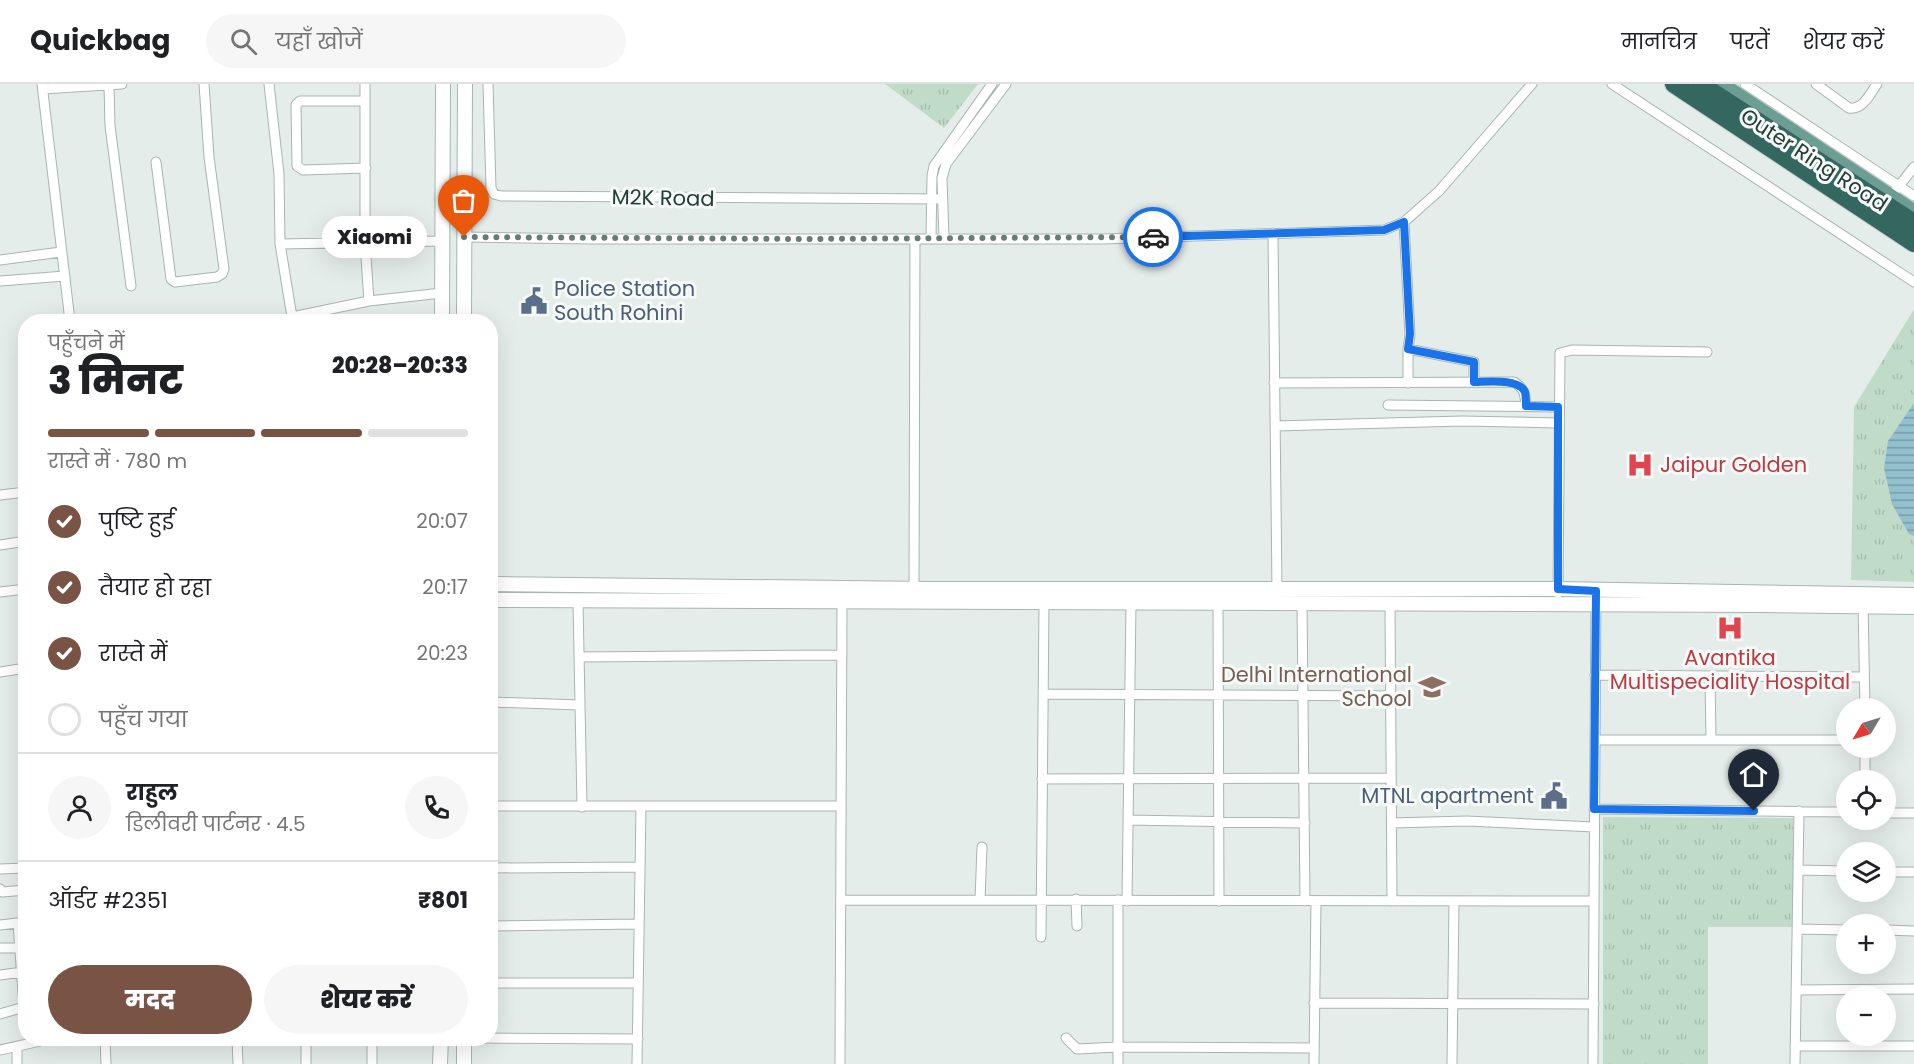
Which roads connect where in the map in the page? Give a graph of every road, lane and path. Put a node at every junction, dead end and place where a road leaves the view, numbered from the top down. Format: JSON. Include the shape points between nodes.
{"nodes":[{"id":1,"x":122,"y":84,"type":"edge"},
{"id":2,"x":204,"y":84,"type":"edge"},
{"id":3,"x":269,"y":84,"type":"edge"},
{"id":4,"x":365,"y":84,"type":"edge"},
{"id":5,"x":443,"y":84,"type":"edge"},
{"id":6,"x":465,"y":84,"type":"edge"},
{"id":7,"x":488,"y":84,"type":"edge"},
{"id":8,"x":992,"y":84,"type":"edge"},
{"id":9,"x":1006,"y":84,"type":"edge"},
{"id":10,"x":1532,"y":84,"type":"edge"},
{"id":11,"x":1612,"y":84,"type":"edge"},
{"id":12,"x":1661,"y":84,"type":"edge"},
{"id":13,"x":1674,"y":84,"type":"edge"},
{"id":14,"x":1700,"y":84,"type":"edge"},
{"id":15,"x":1721,"y":84,"type":"edge"},
{"id":16,"x":1744,"y":84,"type":"edge"},
{"id":17,"x":1816,"y":84,"type":"edge"},
{"id":18,"x":1877,"y":84,"type":"edge"},
{"id":19,"x":109,"y":85,"type":"edge"},
{"id":20,"x":42,"y":87,"type":"edge"},
{"id":21,"x":365,"y":101,"type":"junction"},
{"id":22,"x":156,"y":162,"type":"dead end"},
{"id":23,"x":1914,"y":167,"type":"edge"},
{"id":24,"x":366,"y":168,"type":"junction"},
{"id":25,"x":1895,"y":192,"type":"junction"},
{"id":26,"x":1914,"y":196,"type":"edge"},
{"id":27,"x":937,"y":199,"type":"junction"},
{"id":28,"x":1914,"y":212,"type":"edge"},
{"id":29,"x":1404,"y":222,"type":"junction"},
{"id":30,"x":1914,"y":223,"type":"edge"},
{"id":31,"x":1273,"y":233,"type":"junction"},
{"id":32,"x":464,"y":237,"type":"junction"},
{"id":33,"x":915,"y":239,"type":"junction"},
{"id":34,"x":931,"y":239,"type":"junction"},
{"id":35,"x":944,"y":239,"type":"junction"},
{"id":36,"x":442,"y":241,"type":"junction"},
{"id":37,"x":365,"y":243,"type":"junction"},
{"id":38,"x":1914,"y":243,"type":"edge"},
{"id":39,"x":280,"y":244,"type":"junction"},
{"id":40,"x":1914,"y":250,"type":"edge"},
{"id":41,"x":61,"y":252,"type":"junction"},
{"id":42,"x":0,"y":260,"type":"edge"},
{"id":43,"x":65,"y":276,"type":"junction"},
{"id":44,"x":0,"y":281,"type":"edge"},
{"id":45,"x":1914,"y":282,"type":"edge"},
{"id":46,"x":131,"y":286,"type":"dead end"},
{"id":47,"x":442,"y":293,"type":"junction"},
{"id":48,"x":369,"y":300,"type":"junction"},
{"id":49,"x":326,"y":310,"type":"junction"},
{"id":50,"x":69,"y":314,"type":"edge"},
{"id":51,"x":289,"y":314,"type":"edge"},
{"id":52,"x":310,"y":314,"type":"edge"},
{"id":53,"x":327,"y":314,"type":"edge"},
{"id":54,"x":442,"y":314,"type":"edge"},
{"id":55,"x":464,"y":314,"type":"edge"},
{"id":56,"x":1408,"y":349,"type":"junction"},
{"id":57,"x":1707,"y":352,"type":"dead end"},
{"id":58,"x":1407,"y":382,"type":"junction"},
{"id":59,"x":1474,"y":382,"type":"junction"},
{"id":60,"x":1274,"y":383,"type":"junction"},
{"id":61,"x":1388,"y":405,"type":"dead end"},
{"id":62,"x":1526,"y":406,"type":"junction"},
{"id":63,"x":1558,"y":407,"type":"junction"},
{"id":64,"x":1558,"y":423,"type":"junction"},
{"id":65,"x":1275,"y":426,"type":"junction"},
{"id":66,"x":18,"y":493,"type":"edge"},
{"id":67,"x":0,"y":495,"type":"edge"},
{"id":68,"x":18,"y":542,"type":"edge"},
{"id":69,"x":0,"y":545,"type":"edge"},
{"id":70,"x":498,"y":584,"type":"edge"},
{"id":71,"x":914,"y":589,"type":"junction"},
{"id":72,"x":1558,"y":589,"type":"junction"},
{"id":73,"x":18,"y":590,"type":"edge"},
{"id":74,"x":1277,"y":590,"type":"junction"},
{"id":75,"x":0,"y":592,"type":"edge"},
{"id":76,"x":842,"y":595,"type":"junction"},
{"id":77,"x":1914,"y":595,"type":"edge"},
{"id":78,"x":1218,"y":596,"type":"junction"},
{"id":79,"x":1596,"y":598,"type":"junction"},
{"id":80,"x":498,"y":600,"type":"edge"},
{"id":81,"x":1863,"y":600,"type":"junction"},
{"id":82,"x":578,"y":601,"type":"junction"},
{"id":83,"x":1044,"y":603,"type":"junction"},
{"id":84,"x":1302,"y":603,"type":"junction"},
{"id":85,"x":1390,"y":603,"type":"junction"},
{"id":86,"x":1131,"y":604,"type":"junction"},
{"id":87,"x":1558,"y":604,"type":"junction"},
{"id":88,"x":1914,"y":607,"type":"edge"},
{"id":89,"x":842,"y":655,"type":"junction"},
{"id":90,"x":579,"y":657,"type":"junction"},
{"id":91,"x":18,"y":669,"type":"edge"},
{"id":92,"x":0,"y":672,"type":"edge"},
{"id":93,"x":1595,"y":675,"type":"junction"},
{"id":94,"x":1710,"y":676,"type":"junction"},
{"id":95,"x":1864,"y":677,"type":"junction"},
{"id":96,"x":1043,"y":694,"type":"junction"},
{"id":97,"x":1130,"y":695,"type":"junction"},
{"id":98,"x":1218,"y":695,"type":"junction"},
{"id":99,"x":1303,"y":695,"type":"junction"},
{"id":100,"x":1391,"y":696,"type":"junction"},
{"id":101,"x":1865,"y":698,"type":"edge"},
{"id":102,"x":498,"y":702,"type":"edge"},
{"id":103,"x":580,"y":705,"type":"junction"},
{"id":104,"x":1595,"y":740,"type":"junction"},
{"id":105,"x":1711,"y":740,"type":"junction"},
{"id":106,"x":1836,"y":740,"type":"edge"},
{"id":107,"x":1218,"y":778,"type":"junction"},
{"id":108,"x":1304,"y":778,"type":"junction"},
{"id":109,"x":1391,"y":778,"type":"junction"},
{"id":110,"x":1042,"y":779,"type":"junction"},
{"id":111,"x":1129,"y":779,"type":"junction"},
{"id":112,"x":498,"y":806,"type":"edge"},
{"id":113,"x":641,"y":806,"type":"junction"},
{"id":114,"x":841,"y":806,"type":"junction"},
{"id":115,"x":582,"y":807,"type":"junction"},
{"id":116,"x":1594,"y":809,"type":"junction"},
{"id":117,"x":1799,"y":812,"type":"junction"},
{"id":118,"x":1836,"y":812,"type":"edge"},
{"id":119,"x":1896,"y":813,"type":"edge"},
{"id":120,"x":1914,"y":813,"type":"edge"},
{"id":121,"x":1128,"y":820,"type":"junction"},
{"id":122,"x":1219,"y":823,"type":"junction"},
{"id":123,"x":1305,"y":823,"type":"junction"},
{"id":124,"x":1392,"y":823,"type":"junction"},
{"id":125,"x":1594,"y":827,"type":"junction"},
{"id":126,"x":982,"y":847,"type":"dead end"},
{"id":127,"x":640,"y":867,"type":"junction"},
{"id":128,"x":18,"y":868,"type":"edge"},
{"id":129,"x":498,"y":868,"type":"edge"},
{"id":130,"x":0,"y":869,"type":"edge"},
{"id":131,"x":1798,"y":870,"type":"junction"},
{"id":132,"x":1836,"y":871,"type":"edge"},
{"id":133,"x":1896,"y":872,"type":"edge"},
{"id":134,"x":1914,"y":872,"type":"edge"},
{"id":135,"x":0,"y":889,"type":"edge"},
{"id":136,"x":18,"y":891,"type":"edge"},
{"id":137,"x":1076,"y":899,"type":"junction"},
{"id":138,"x":841,"y":900,"type":"junction"},
{"id":139,"x":980,"y":900,"type":"junction"},
{"id":140,"x":1041,"y":900,"type":"junction"},
{"id":141,"x":1123,"y":901,"type":"junction"},
{"id":142,"x":1219,"y":901,"type":"junction"},
{"id":143,"x":1310,"y":901,"type":"junction"},
{"id":144,"x":1392,"y":901,"type":"junction"},
{"id":145,"x":1454,"y":901,"type":"junction"},
{"id":146,"x":1594,"y":901,"type":"junction"},
{"id":147,"x":18,"y":923,"type":"edge"},
{"id":148,"x":639,"y":924,"type":"junction"},
{"id":149,"x":0,"y":925,"type":"edge"},
{"id":150,"x":498,"y":926,"type":"edge"},
{"id":151,"x":1077,"y":926,"type":"dead end"},
{"id":152,"x":1797,"y":929,"type":"junction"},
{"id":153,"x":1836,"y":930,"type":"edge"},
{"id":154,"x":1896,"y":930,"type":"edge"},
{"id":155,"x":1914,"y":931,"type":"edge"},
{"id":156,"x":1041,"y":937,"type":"dead end"},
{"id":157,"x":0,"y":948,"type":"edge"},
{"id":158,"x":18,"y":948,"type":"edge"},
{"id":159,"x":18,"y":973,"type":"edge"},
{"id":160,"x":0,"y":975,"type":"edge"},
{"id":161,"x":498,"y":983,"type":"edge"},
{"id":162,"x":638,"y":983,"type":"junction"},
{"id":163,"x":1914,"y":989,"type":"edge"},
{"id":164,"x":1796,"y":990,"type":"junction"},
{"id":165,"x":1314,"y":1003,"type":"junction"},
{"id":166,"x":1453,"y":1004,"type":"junction"},
{"id":167,"x":1594,"y":1004,"type":"junction"},
{"id":168,"x":18,"y":1009,"type":"edge"},
{"id":169,"x":0,"y":1014,"type":"edge"},
{"id":170,"x":498,"y":1038,"type":"edge"},
{"id":171,"x":1066,"y":1038,"type":"dead end"},
{"id":172,"x":638,"y":1039,"type":"junction"},
{"id":173,"x":21,"y":1046,"type":"edge"},
{"id":174,"x":105,"y":1046,"type":"edge"},
{"id":175,"x":237,"y":1046,"type":"edge"},
{"id":176,"x":306,"y":1046,"type":"edge"},
{"id":177,"x":372,"y":1046,"type":"edge"},
{"id":178,"x":441,"y":1046,"type":"edge"},
{"id":179,"x":464,"y":1046,"type":"edge"},
{"id":180,"x":1795,"y":1046,"type":"junction"},
{"id":181,"x":1914,"y":1046,"type":"edge"},
{"id":182,"x":17,"y":1047,"type":"junction"},
{"id":183,"x":1118,"y":1047,"type":"junction"},
{"id":184,"x":1314,"y":1048,"type":"junction"},
{"id":185,"x":0,"y":1050,"type":"edge"},
{"id":186,"x":17,"y":1064,"type":"edge"},
{"id":187,"x":106,"y":1064,"type":"edge"},
{"id":188,"x":238,"y":1064,"type":"edge"},
{"id":189,"x":306,"y":1064,"type":"edge"},
{"id":190,"x":372,"y":1064,"type":"edge"},
{"id":191,"x":440,"y":1064,"type":"edge"},
{"id":192,"x":464,"y":1064,"type":"edge"},
{"id":193,"x":637,"y":1064,"type":"edge"},
{"id":194,"x":840,"y":1064,"type":"edge"},
{"id":195,"x":1118,"y":1064,"type":"edge"},
{"id":196,"x":1314,"y":1064,"type":"edge"},
{"id":197,"x":1452,"y":1064,"type":"edge"},
{"id":198,"x":1593,"y":1064,"type":"edge"},
{"id":199,"x":1795,"y":1064,"type":"edge"}],
"edges":[{"from":1,"to":19,"type":"street"},
{"from":2,"to":22,"type":"street","via":[[224,269],[217,277],[175,282],[171,279]]},
{"from":3,"to":39,"type":"street","via":[[279,174]]},
{"from":4,"to":21,"type":"street"},
{"from":5,"to":36,"type":"street"},
{"from":6,"to":32,"type":"street"},
{"from":7,"to":27,"type":"street","name":"M2K Road","via":[[491,188],[501,196]]},
{"from":8,"to":27,"type":"street","via":[[938,159],[932,176]]},
{"from":9,"to":27,"type":"street","via":[[946,164]]},
{"from":10,"to":29,"type":"street","via":[[1439,191]]},
{"from":11,"to":45,"type":"street"},
{"from":12,"to":40,"type":"main road","name":"Outer Ring Road"},
{"from":13,"to":38,"type":"highway"},
{"from":14,"to":30,"type":"highway"},
{"from":15,"to":25,"type":"main road","name":"Outer Ring Road"},
{"from":16,"to":25,"type":"street"},
{"from":17,"to":18,"type":"street","via":[[1854,109]]},
{"from":19,"to":20,"type":"street"},
{"from":19,"to":46,"type":"street","via":[[110,126]]},
{"from":20,"to":41,"type":"street"},
{"from":21,"to":24,"type":"street"},
{"from":21,"to":24,"type":"street","via":[[300,101],[296,105],[297,166],[303,170]]},
{"from":23,"to":25,"type":"street"},
{"from":24,"to":37,"type":"street"},
{"from":25,"to":26,"type":"street"},
{"from":25,"to":28,"type":"main road","name":"Outer Ring Road"},
{"from":27,"to":34,"type":"street"},
{"from":27,"to":35,"type":"street"},
{"from":29,"to":31,"type":"street","via":[[1384,230]]},
{"from":29,"to":56,"type":"street"},
{"from":31,"to":35,"type":"street"},
{"from":31,"to":60,"type":"street"},
{"from":32,"to":33,"type":"street"},
{"from":32,"to":55,"type":"street"},
{"from":33,"to":34,"type":"street"},
{"from":33,"to":71,"type":"street"},
{"from":34,"to":35,"type":"street"},
{"from":36,"to":37,"type":"street"},
{"from":36,"to":47,"type":"street"},
{"from":37,"to":39,"type":"street"},
{"from":37,"to":48,"type":"street"},
{"from":39,"to":51,"type":"street"},
{"from":41,"to":42,"type":"street"},
{"from":41,"to":43,"type":"street"},
{"from":43,"to":44,"type":"street"},
{"from":43,"to":50,"type":"street"},
{"from":47,"to":48,"type":"street"},
{"from":47,"to":54,"type":"street"},
{"from":48,"to":49,"type":"street"},
{"from":49,"to":52,"type":"street"},
{"from":49,"to":53,"type":"street"},
{"from":56,"to":58,"type":"street"},
{"from":56,"to":59,"type":"street","via":[[1474,362]]},
{"from":57,"to":63,"type":"street","via":[[1563,351],[1559,356]]},
{"from":58,"to":59,"type":"street"},
{"from":58,"to":60,"type":"street"},
{"from":59,"to":62,"type":"street","via":[[1514,382],[1525,392]]},
{"from":60,"to":65,"type":"street"},
{"from":61,"to":62,"type":"street"},
{"from":62,"to":63,"type":"street"},
{"from":63,"to":64,"type":"street"},
{"from":64,"to":65,"type":"street","via":[[1463,421]]},
{"from":64,"to":72,"type":"street"},
{"from":65,"to":74,"type":"street"},
{"from":66,"to":67,"type":"street"},
{"from":68,"to":69,"type":"street"},
{"from":70,"to":76,"type":"street"},
{"from":71,"to":76,"type":"street"},
{"from":71,"to":78,"type":"street"},
{"from":72,"to":74,"type":"street"},
{"from":72,"to":79,"type":"street"},
{"from":72,"to":87,"type":"street"},
{"from":73,"to":75,"type":"street"},
{"from":74,"to":78,"type":"street"},
{"from":76,"to":82,"type":"street"},
{"from":76,"to":83,"type":"street"},
{"from":76,"to":89,"type":"street"},
{"from":77,"to":81,"type":"street"},
{"from":78,"to":84,"type":"street"},
{"from":78,"to":86,"type":"street"},
{"from":78,"to":98,"type":"street"},
{"from":79,"to":81,"type":"street"},
{"from":79,"to":87,"type":"street"},
{"from":79,"to":93,"type":"street"},
{"from":80,"to":82,"type":"street"},
{"from":81,"to":88,"type":"street"},
{"from":81,"to":95,"type":"street"},
{"from":82,"to":90,"type":"street"},
{"from":83,"to":86,"type":"street"},
{"from":83,"to":96,"type":"street"},
{"from":84,"to":85,"type":"street"},
{"from":84,"to":99,"type":"street"},
{"from":85,"to":87,"type":"street"},
{"from":85,"to":100,"type":"street"},
{"from":86,"to":97,"type":"street"},
{"from":89,"to":90,"type":"street"},
{"from":89,"to":114,"type":"street"},
{"from":90,"to":103,"type":"street"},
{"from":91,"to":92,"type":"street"},
{"from":93,"to":94,"type":"street"},
{"from":93,"to":104,"type":"street"},
{"from":94,"to":95,"type":"street"},
{"from":94,"to":105,"type":"street"},
{"from":95,"to":101,"type":"street"},
{"from":96,"to":97,"type":"street"},
{"from":96,"to":110,"type":"street"},
{"from":97,"to":98,"type":"street"},
{"from":97,"to":111,"type":"street"},
{"from":98,"to":99,"type":"street"},
{"from":98,"to":107,"type":"street"},
{"from":99,"to":100,"type":"street"},
{"from":99,"to":108,"type":"street"},
{"from":100,"to":109,"type":"street"},
{"from":102,"to":103,"type":"street"},
{"from":103,"to":115,"type":"street"},
{"from":104,"to":105,"type":"street"},
{"from":104,"to":116,"type":"street"},
{"from":105,"to":106,"type":"street"},
{"from":107,"to":108,"type":"street"},
{"from":107,"to":111,"type":"street"},
{"from":107,"to":122,"type":"street"},
{"from":108,"to":109,"type":"street"},
{"from":108,"to":123,"type":"street"},
{"from":109,"to":124,"type":"street"},
{"from":110,"to":111,"type":"street"},
{"from":110,"to":140,"type":"street"},
{"from":111,"to":121,"type":"street"},
{"from":112,"to":115,"type":"street"},
{"from":113,"to":114,"type":"street"},
{"from":113,"to":115,"type":"street"},
{"from":113,"to":127,"type":"street"},
{"from":114,"to":138,"type":"street"},
{"from":116,"to":117,"type":"street"},
{"from":116,"to":125,"type":"street"},
{"from":117,"to":118,"type":"street"},
{"from":117,"to":131,"type":"street"},
{"from":119,"to":120,"type":"street"},
{"from":121,"to":122,"type":"street"},
{"from":121,"to":141,"type":"street"},
{"from":122,"to":123,"type":"street"},
{"from":122,"to":142,"type":"street"},
{"from":123,"to":143,"type":"street"},
{"from":124,"to":125,"type":"street","via":[[1467,821]]},
{"from":124,"to":144,"type":"street"},
{"from":125,"to":146,"type":"street"},
{"from":126,"to":139,"type":"street"},
{"from":127,"to":129,"type":"street"},
{"from":127,"to":148,"type":"street"},
{"from":128,"to":130,"type":"street"},
{"from":131,"to":132,"type":"street"},
{"from":131,"to":152,"type":"street"},
{"from":133,"to":134,"type":"street"},
{"from":135,"to":136,"type":"street"},
{"from":137,"to":140,"type":"street"},
{"from":137,"to":141,"type":"street"},
{"from":137,"to":151,"type":"street"},
{"from":138,"to":139,"type":"street"},
{"from":138,"to":194,"type":"street"},
{"from":139,"to":140,"type":"street"},
{"from":140,"to":156,"type":"street"},
{"from":141,"to":142,"type":"street"},
{"from":141,"to":183,"type":"street"},
{"from":142,"to":143,"type":"street"},
{"from":143,"to":144,"type":"street"},
{"from":143,"to":165,"type":"street"},
{"from":144,"to":145,"type":"street"},
{"from":145,"to":146,"type":"street"},
{"from":145,"to":166,"type":"street"},
{"from":146,"to":167,"type":"street"},
{"from":147,"to":149,"type":"street"},
{"from":148,"to":150,"type":"street"},
{"from":148,"to":162,"type":"street"},
{"from":152,"to":153,"type":"street"},
{"from":152,"to":164,"type":"street"},
{"from":154,"to":155,"type":"street"},
{"from":157,"to":158,"type":"street"},
{"from":159,"to":160,"type":"street"},
{"from":161,"to":162,"type":"street"},
{"from":162,"to":172,"type":"street"},
{"from":163,"to":164,"type":"street"},
{"from":164,"to":180,"type":"street"},
{"from":165,"to":166,"type":"street"},
{"from":165,"to":184,"type":"street"},
{"from":166,"to":167,"type":"street"},
{"from":166,"to":197,"type":"street"},
{"from":167,"to":198,"type":"street"},
{"from":168,"to":169,"type":"street"},
{"from":170,"to":172,"type":"street"},
{"from":171,"to":183,"type":"street","via":[[1077,1049]]},
{"from":172,"to":193,"type":"street"},
{"from":173,"to":182,"type":"street"},
{"from":174,"to":187,"type":"street"},
{"from":175,"to":188,"type":"street"},
{"from":176,"to":189,"type":"street"},
{"from":177,"to":190,"type":"street"},
{"from":178,"to":191,"type":"street"},
{"from":179,"to":192,"type":"street"},
{"from":180,"to":181,"type":"street"},
{"from":180,"to":199,"type":"street"},
{"from":182,"to":185,"type":"street"},
{"from":182,"to":186,"type":"street"},
{"from":183,"to":184,"type":"street"},
{"from":183,"to":195,"type":"street"},
{"from":184,"to":196,"type":"street"}]}
